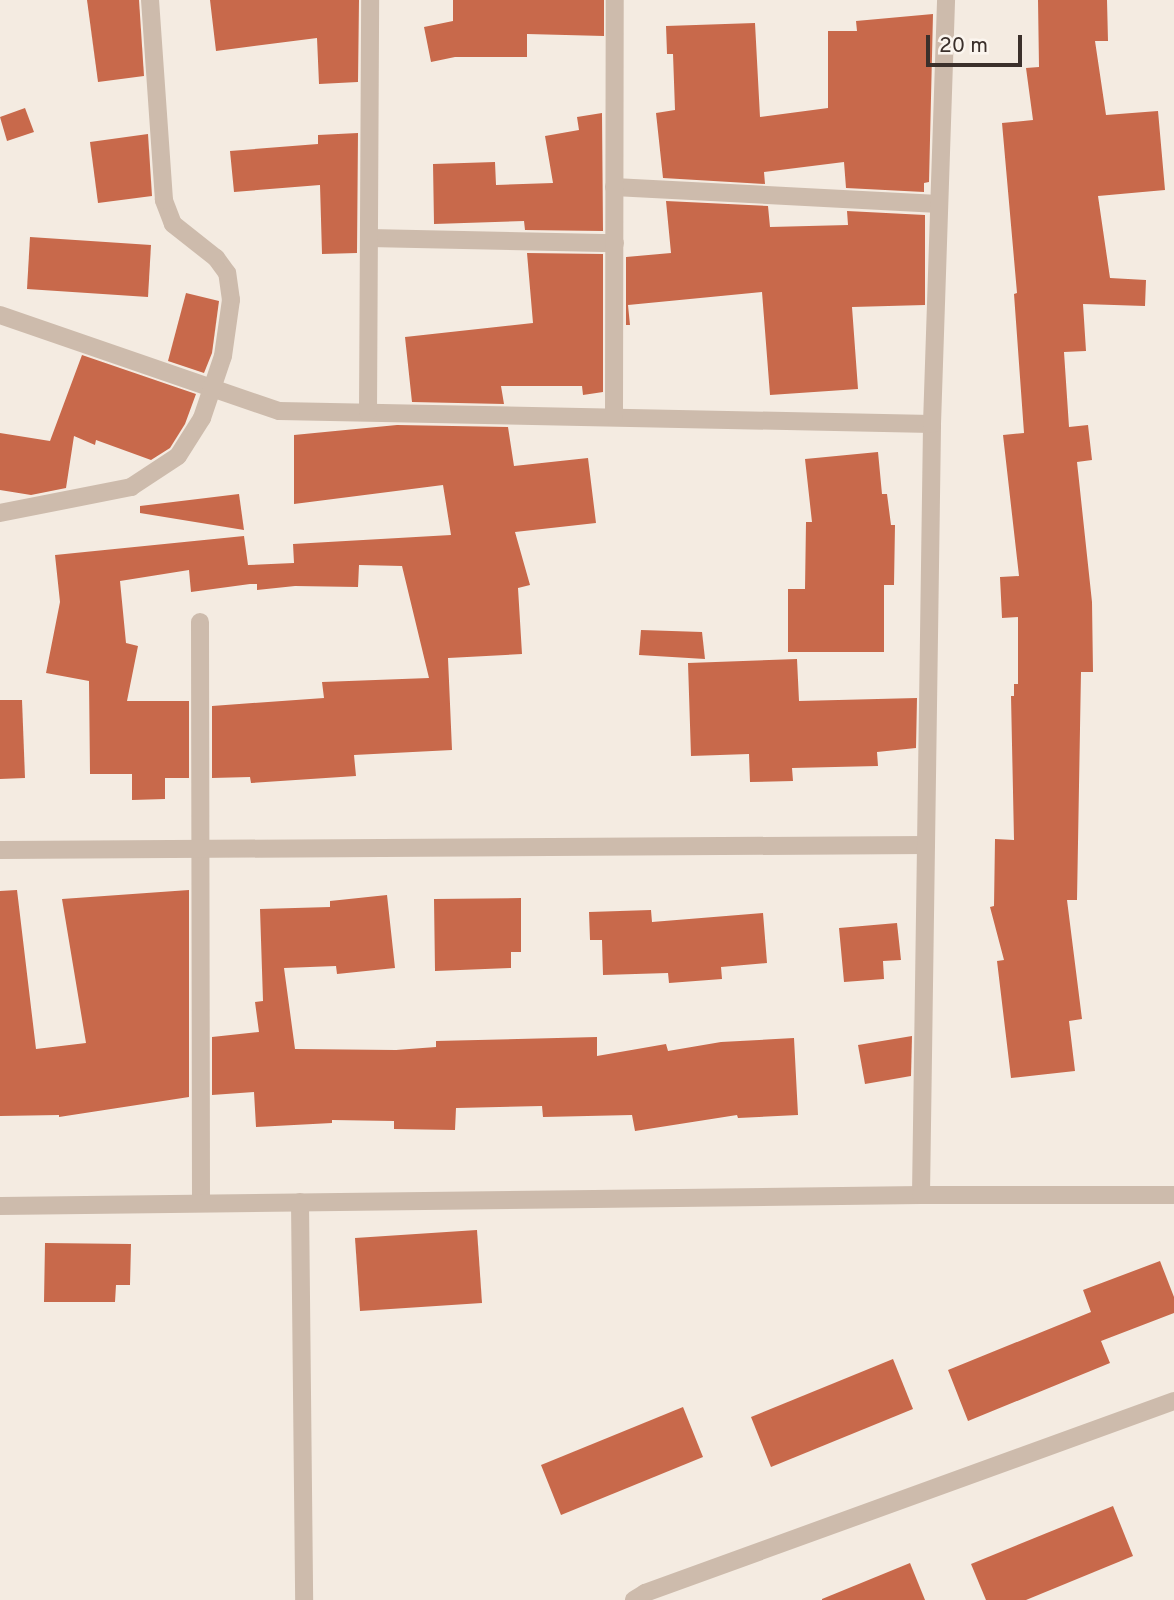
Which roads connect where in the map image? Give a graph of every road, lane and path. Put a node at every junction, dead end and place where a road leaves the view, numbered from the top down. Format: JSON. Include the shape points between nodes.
{"nodes":[{"id":1,"x":150,"y":0,"type":"edge"},
{"id":2,"x":370,"y":0,"type":"edge"},
{"id":3,"x":615,"y":0,"type":"edge"},
{"id":4,"x":946,"y":0,"type":"edge"},
{"id":5,"x":614,"y":187,"type":"junction"},
{"id":6,"x":939,"y":204,"type":"junction"},
{"id":7,"x":369,"y":238,"type":"junction"},
{"id":8,"x":614,"y":243,"type":"junction"},
{"id":9,"x":0,"y":315,"type":"edge"},
{"id":10,"x":212,"y":388,"type":"junction"},
{"id":11,"x":368,"y":411,"type":"junction"},
{"id":12,"x":614,"y":417,"type":"junction"},
{"id":13,"x":932,"y":424,"type":"junction"},
{"id":14,"x":0,"y":513,"type":"edge"},
{"id":15,"x":200,"y":622,"type":"dead end"},
{"id":16,"x":926,"y":845,"type":"junction"},
{"id":17,"x":0,"y":850,"type":"edge"},
{"id":18,"x":201,"y":850,"type":"junction"},
{"id":19,"x":921,"y":1195,"type":"junction"},
{"id":20,"x":1174,"y":1195,"type":"edge"},
{"id":21,"x":300,"y":1202,"type":"junction"},
{"id":22,"x":201,"y":1203,"type":"junction"},
{"id":23,"x":0,"y":1206,"type":"edge"},
{"id":24,"x":1174,"y":1401,"type":"edge"},
{"id":25,"x":304,"y":1600,"type":"edge"},
{"id":26,"x":634,"y":1600,"type":"edge"}],
"edges":[{"from":1,"to":10,"type":"street","via":[[164,200],[173,224],[216,258],[227,273],[229,311],[223,356]]},
{"from":2,"to":7,"type":"street"},
{"from":3,"to":5,"type":"street"},
{"from":4,"to":6,"type":"street"},
{"from":5,"to":6,"type":"street"},
{"from":5,"to":8,"type":"street"},
{"from":6,"to":13,"type":"street"},
{"from":7,"to":8,"type":"street"},
{"from":7,"to":11,"type":"street"},
{"from":8,"to":12,"type":"street"},
{"from":9,"to":10,"type":"street"},
{"from":10,"to":11,"type":"street","via":[[279,411]]},
{"from":10,"to":14,"type":"street","via":[[202,418],[178,456],[131,487]]},
{"from":11,"to":12,"type":"street"},
{"from":12,"to":13,"type":"street"},
{"from":13,"to":16,"type":"street"},
{"from":15,"to":18,"type":"street"},
{"from":16,"to":18,"type":"street"},
{"from":16,"to":19,"type":"street"},
{"from":17,"to":18,"type":"street"},
{"from":18,"to":22,"type":"street"},
{"from":19,"to":20,"type":"street"},
{"from":19,"to":21,"type":"street"},
{"from":21,"to":22,"type":"street"},
{"from":21,"to":25,"type":"street"},
{"from":22,"to":23,"type":"street"},
{"from":24,"to":26,"type":"street"}]}
